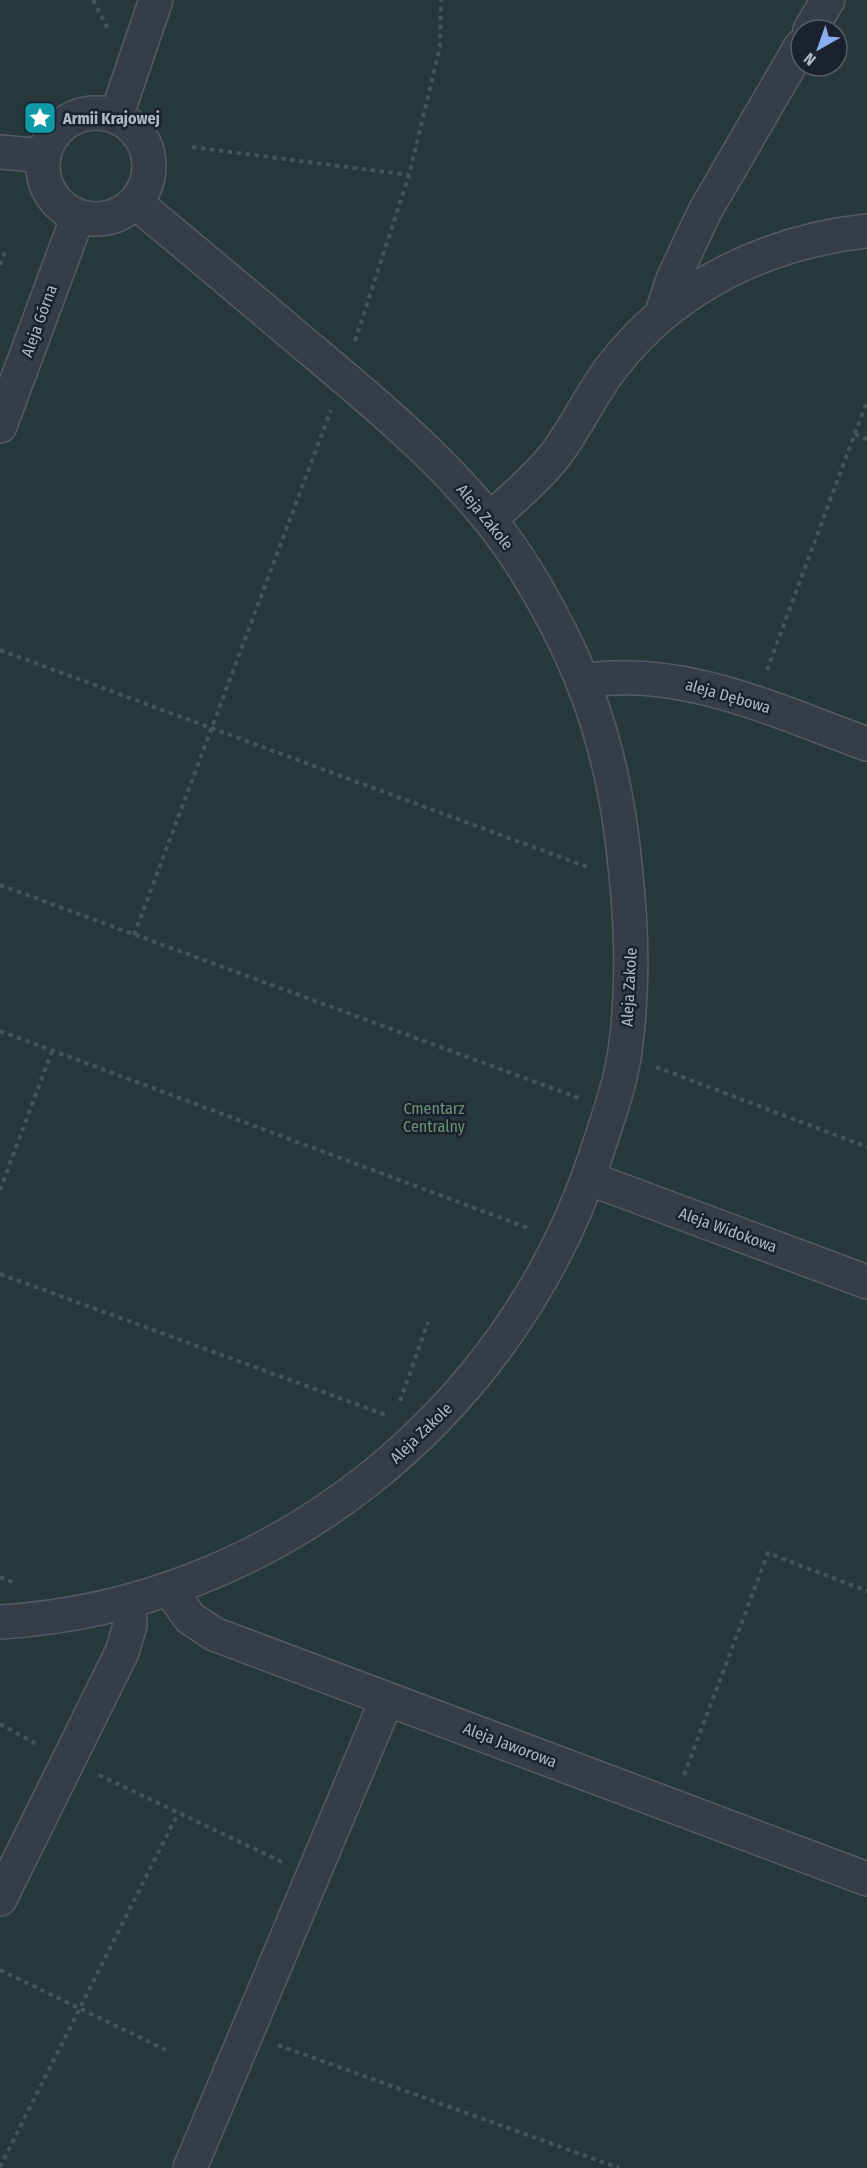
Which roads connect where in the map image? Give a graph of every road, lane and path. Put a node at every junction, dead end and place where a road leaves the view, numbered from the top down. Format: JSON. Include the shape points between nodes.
{"nodes":[{"id":1,"x":156,"y":0,"type":"edge"},
{"id":2,"x":441,"y":0,"type":"edge"},
{"id":3,"x":828,"y":0,"type":"edge"},
{"id":4,"x":817,"y":18,"type":"edge"},
{"id":5,"x":789,"y":67,"type":"edge"},
{"id":6,"x":116,"y":117,"type":"junction"},
{"id":7,"x":192,"y":147,"type":"dead end"},
{"id":8,"x":0,"y":152,"type":"edge"},
{"id":9,"x":44,"y":156,"type":"junction"},
{"id":10,"x":409,"y":175,"type":"junction"},
{"id":11,"x":135,"y":202,"type":"junction"},
{"id":12,"x":78,"y":216,"type":"junction"},
{"id":13,"x":867,"y":231,"type":"edge"},
{"id":14,"x":5,"y":252,"type":"dead end"},
{"id":15,"x":0,"y":265,"type":"edge"},
{"id":16,"x":663,"y":310,"type":"junction"},
{"id":17,"x":344,"y":377,"type":"junction"},
{"id":18,"x":867,"y":401,"type":"edge"},
{"id":19,"x":0,"y":426,"type":"edge"},
{"id":20,"x":855,"y":434,"type":"junction"},
{"id":21,"x":867,"y":439,"type":"edge"},
{"id":22,"x":490,"y":519,"type":"junction"},
{"id":23,"x":0,"y":650,"type":"edge"},
{"id":24,"x":583,"y":681,"type":"junction"},
{"id":25,"x":755,"y":702,"type":"junction"},
{"id":26,"x":212,"y":728,"type":"junction"},
{"id":27,"x":867,"y":744,"type":"edge"},
{"id":28,"x":627,"y":882,"type":"junction"},
{"id":29,"x":0,"y":885,"type":"edge"},
{"id":30,"x":134,"y":935,"type":"junction"},
{"id":31,"x":0,"y":1031,"type":"edge"},
{"id":32,"x":52,"y":1051,"type":"junction"},
{"id":33,"x":625,"y":1055,"type":"junction"},
{"id":34,"x":585,"y":1100,"type":"dead end"},
{"id":35,"x":867,"y":1147,"type":"edge"},
{"id":36,"x":588,"y":1178,"type":"junction"},
{"id":37,"x":0,"y":1190,"type":"edge"},
{"id":38,"x":537,"y":1232,"type":"dead end"},
{"id":39,"x":0,"y":1274,"type":"edge"},
{"id":40,"x":867,"y":1282,"type":"edge"},
{"id":41,"x":428,"y":1322,"type":"dead end"},
{"id":42,"x":394,"y":1418,"type":"junction"},
{"id":43,"x":428,"y":1430,"type":"junction"},
{"id":44,"x":169,"y":1589,"type":"junction"},
{"id":45,"x":867,"y":1591,"type":"edge"},
{"id":46,"x":128,"y":1602,"type":"junction"},
{"id":47,"x":0,"y":1622,"type":"edge"},
{"id":48,"x":387,"y":1699,"type":"junction"},
{"id":49,"x":0,"y":1725,"type":"edge"},
{"id":50,"x":68,"y":1761,"type":"junction"},
{"id":51,"x":673,"y":1806,"type":"junction"},
{"id":52,"x":177,"y":1813,"type":"junction"},
{"id":53,"x":312,"y":1877,"type":"junction"},
{"id":54,"x":867,"y":1880,"type":"edge"},
{"id":55,"x":0,"y":1899,"type":"edge"},
{"id":56,"x":0,"y":1970,"type":"edge"},
{"id":57,"x":79,"y":2009,"type":"junction"},
{"id":58,"x":246,"y":2033,"type":"junction"},
{"id":59,"x":166,"y":2050,"type":"dead end"},
{"id":60,"x":0,"y":2167,"type":"edge"},
{"id":61,"x":190,"y":2168,"type":"edge"},
{"id":62,"x":619,"y":2168,"type":"edge"}],
"edges":[{"from":1,"to":6,"type":"street"},
{"from":2,"to":10,"type":"path","via":[[440,47]]},
{"from":3,"to":4,"type":"street"},
{"from":5,"to":16,"type":"street","via":[[705,211]]},
{"from":6,"to":9,"type":"street","via":[[94,113],[72,118],[52,135]]},
{"from":6,"to":11,"type":"street","via":[[140,136],[147,152],[147,178]]},
{"from":7,"to":10,"type":"path"},
{"from":8,"to":9,"type":"street"},
{"from":9,"to":12,"type":"street","via":[[43,173],[51,194]]},
{"from":10,"to":17,"type":"path"},
{"from":11,"to":12,"type":"street","via":[[109,217]]},
{"from":11,"to":17,"type":"street","name":"Aleja Zakole"},
{"from":12,"to":19,"type":"street","name":"Aleja Górna"},
{"from":13,"to":16,"type":"street","via":[[798,242],[725,273]]},
{"from":14,"to":15,"type":"path"},
{"from":16,"to":22,"type":"street","via":[[610,368],[553,458]]},
{"from":17,"to":22,"type":"street","name":"Aleja Zakole","via":[[427,452]]},
{"from":17,"to":26,"type":"path"},
{"from":18,"to":20,"type":"path"},
{"from":20,"to":21,"type":"path"},
{"from":20,"to":25,"type":"path"},
{"from":22,"to":24,"type":"street","name":"Aleja Zakole","via":[[544,603]]},
{"from":23,"to":26,"type":"path"},
{"from":24,"to":25,"type":"street","name":"aleja Dębowa","via":[[610,676],[661,678]]},
{"from":24,"to":28,"type":"street","name":"Aleja Zakole","via":[[612,779]]},
{"from":25,"to":27,"type":"street","name":"aleja Dębowa"},
{"from":26,"to":28,"type":"path"},
{"from":26,"to":30,"type":"path"},
{"from":28,"to":33,"type":"street","name":"Aleja Zakole","via":[[632,984]]},
{"from":29,"to":30,"type":"path"},
{"from":30,"to":34,"type":"path"},
{"from":31,"to":32,"type":"path"},
{"from":32,"to":37,"type":"path"},
{"from":32,"to":38,"type":"path"},
{"from":33,"to":35,"type":"path"},
{"from":33,"to":36,"type":"street","name":"Aleja Zakole"},
{"from":36,"to":40,"type":"street","name":"Aleja Widokowa"},
{"from":36,"to":43,"type":"street","name":"Aleja Zakole","via":[[563,1242],[535,1291],[486,1362]]},
{"from":39,"to":42,"type":"path"},
{"from":41,"to":42,"type":"path"},
{"from":42,"to":43,"type":"path"},
{"from":43,"to":44,"type":"street","name":"Aleja Zakole","via":[[393,1461],[300,1527],[242,1558]]},
{"from":44,"to":46,"type":"street","name":"Aleja Zakole"},
{"from":44,"to":48,"type":"street","name":"Aleja Jaworowa","via":[[190,1618],[214,1634]]},
{"from":45,"to":51,"type":"path","via":[[768,1553]]},
{"from":46,"to":47,"type":"street","name":"Aleja Zakole","via":[[84,1612]]},
{"from":46,"to":50,"type":"street","via":[[130,1625],[124,1646]]},
{"from":48,"to":51,"type":"street","name":"Aleja Jaworowa"},
{"from":48,"to":53,"type":"street"},
{"from":49,"to":50,"type":"path"},
{"from":50,"to":52,"type":"path"},
{"from":50,"to":55,"type":"street"},
{"from":51,"to":54,"type":"street","name":"Aleja Jaworowa"},
{"from":52,"to":53,"type":"path"},
{"from":52,"to":57,"type":"path"},
{"from":53,"to":58,"type":"street"},
{"from":56,"to":57,"type":"path"},
{"from":57,"to":59,"type":"path"},
{"from":57,"to":60,"type":"path"},
{"from":58,"to":61,"type":"street"},
{"from":58,"to":62,"type":"path"}]}
